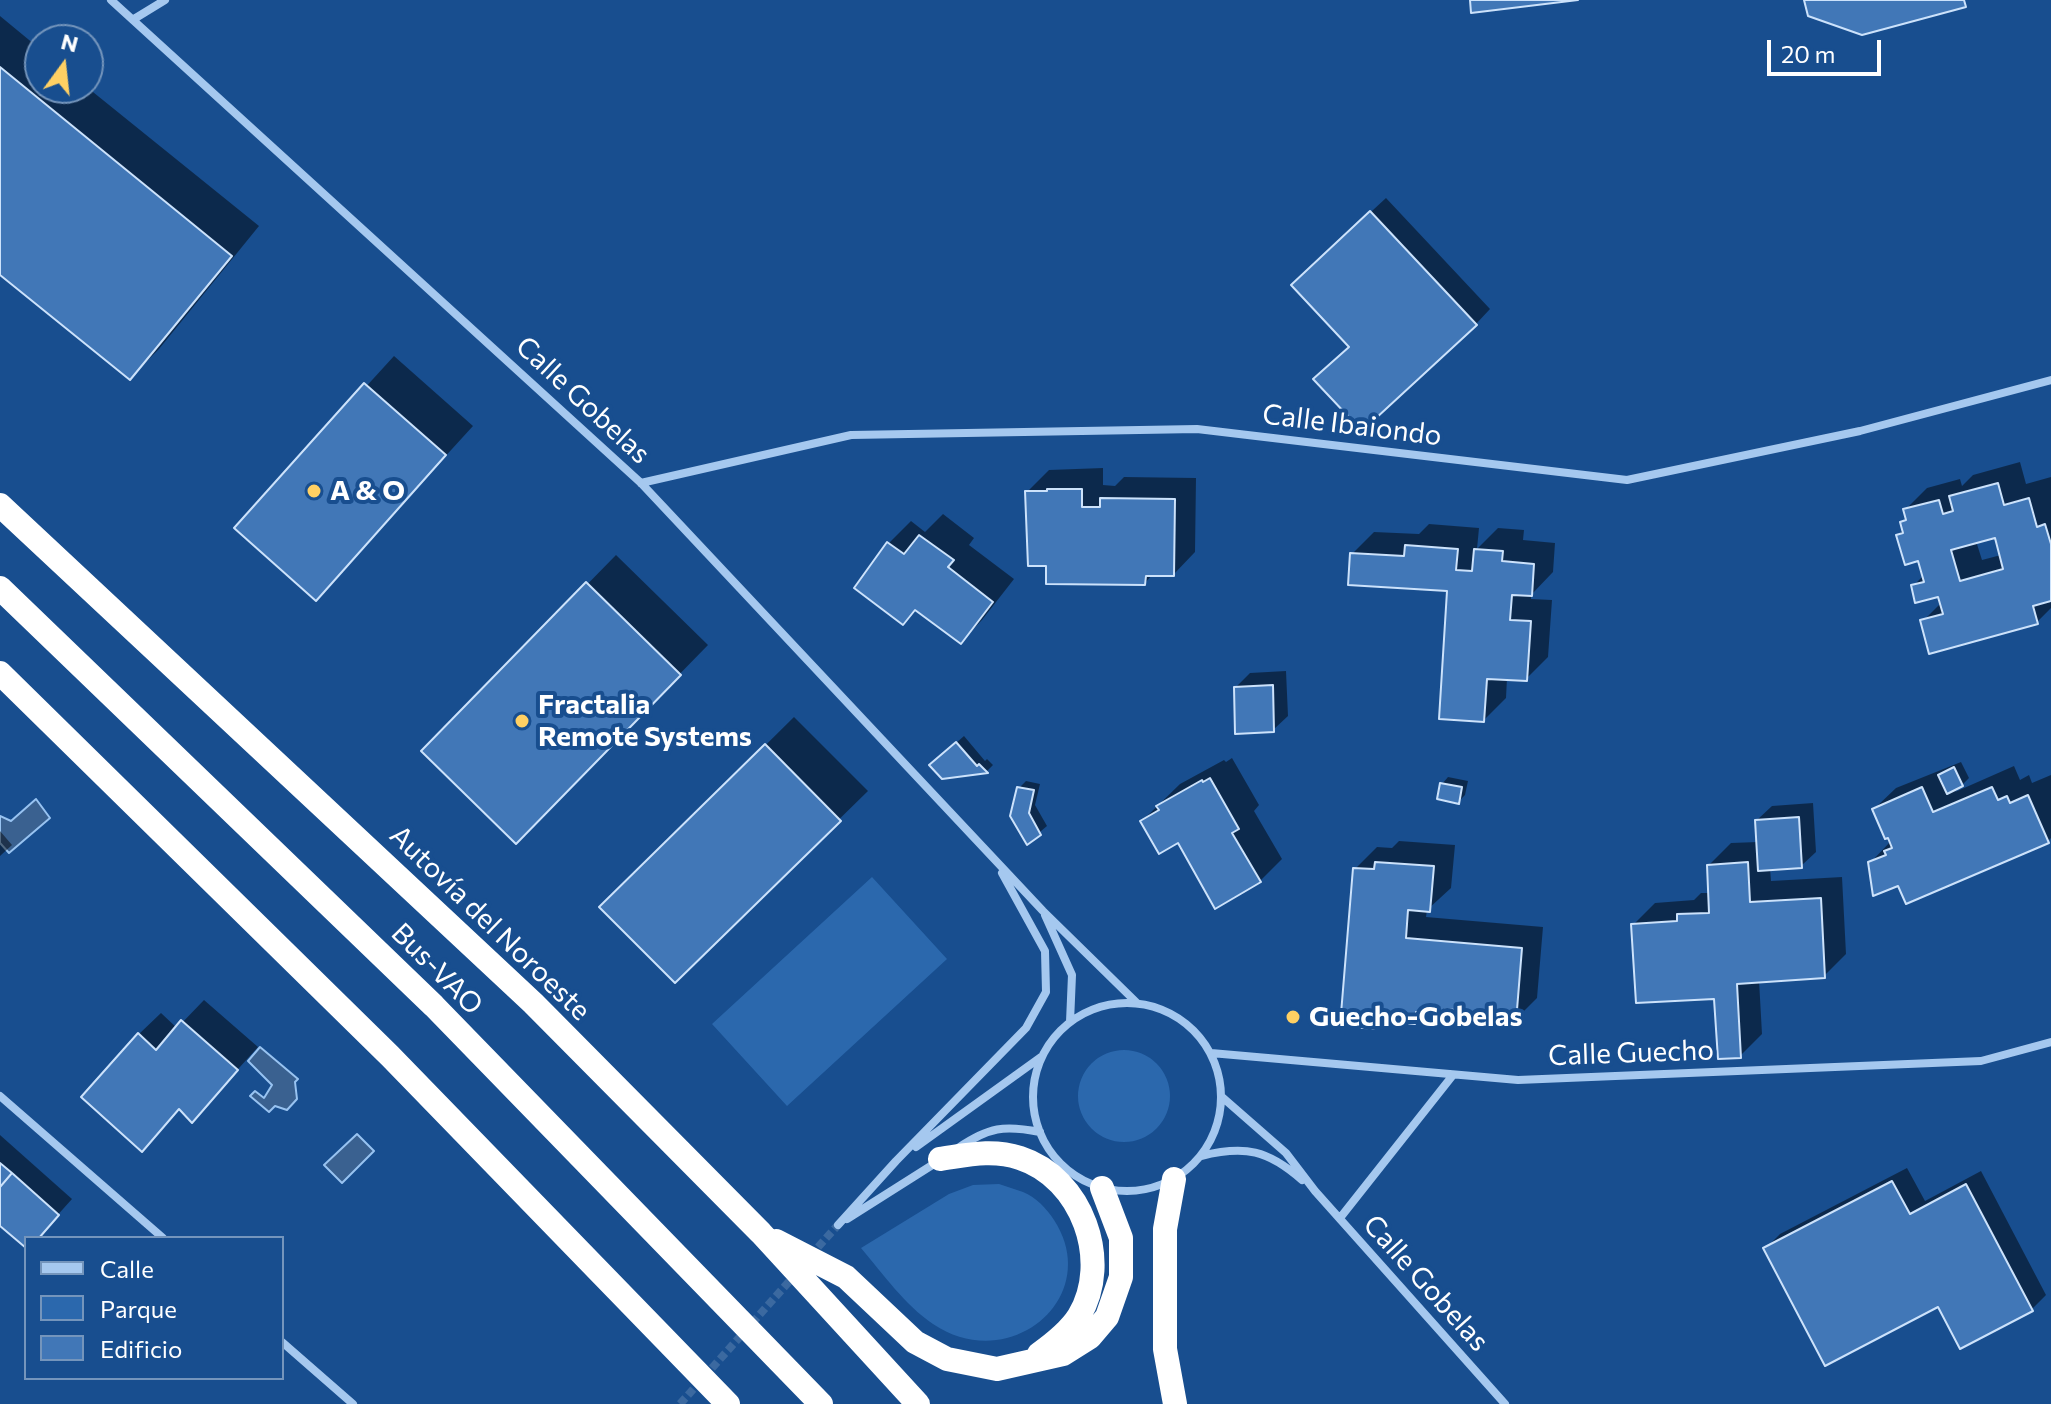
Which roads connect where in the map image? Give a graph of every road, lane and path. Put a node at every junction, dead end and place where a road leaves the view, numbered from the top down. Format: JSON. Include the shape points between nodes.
{"nodes":[{"id":1,"x":111,"y":0,"type":"edge"},
{"id":2,"x":165,"y":0,"type":"edge"},
{"id":3,"x":134,"y":19,"type":"junction"},
{"id":4,"x":2051,"y":380,"type":"edge"},
{"id":5,"x":641,"y":483,"type":"junction"},
{"id":6,"x":0,"y":505,"type":"edge"},
{"id":7,"x":0,"y":588,"type":"edge"},
{"id":8,"x":0,"y":673,"type":"edge"},
{"id":9,"x":996,"y":861,"type":"junction"},
{"id":10,"x":1043,"y":911,"type":"junction"},
{"id":11,"x":1137,"y":1003,"type":"junction"},
{"id":12,"x":1070,"y":1022,"type":"junction"},
{"id":13,"x":2051,"y":1042,"type":"edge"},
{"id":14,"x":1211,"y":1053,"type":"junction"},
{"id":15,"x":1042,"y":1056,"type":"junction"},
{"id":16,"x":1453,"y":1075,"type":"junction"},
{"id":17,"x":0,"y":1096,"type":"edge"},
{"id":18,"x":1222,"y":1097,"type":"junction"},
{"id":19,"x":1040,"y":1132,"type":"junction"},
{"id":20,"x":1201,"y":1156,"type":"junction"},
{"id":21,"x":940,"y":1159,"type":"junction"},
{"id":22,"x":896,"y":1161,"type":"junction"},
{"id":23,"x":1174,"y":1179,"type":"junction"},
{"id":24,"x":1102,"y":1188,"type":"junction"},
{"id":25,"x":1315,"y":1191,"type":"junction"},
{"id":26,"x":1340,"y":1218,"type":"junction"},
{"id":27,"x":761,"y":1233,"type":"junction"},
{"id":28,"x":161,"y":1236,"type":"edge"},
{"id":29,"x":284,"y":1344,"type":"edge"},
{"id":30,"x":1030,"y":1361,"type":"junction"},
{"id":31,"x":353,"y":1404,"type":"edge"},
{"id":32,"x":728,"y":1404,"type":"edge"},
{"id":33,"x":821,"y":1404,"type":"edge"},
{"id":34,"x":918,"y":1404,"type":"edge"},
{"id":35,"x":1175,"y":1404,"type":"edge"},
{"id":36,"x":1505,"y":1404,"type":"edge"}],
"edges":[{"from":1,"to":3,"type":"street","name":"Calle Gobelas"},
{"from":2,"to":3,"type":"street"},
{"from":3,"to":5,"type":"street","name":"Calle Gobelas"},
{"from":4,"to":5,"type":"street","name":"Calle Ibaiondo","via":[[1860,431],[1627,480],[1197,429],[851,435]]},
{"from":5,"to":9,"type":"street","name":"Calle Gobelas"},
{"from":6,"to":27,"type":"highway","name":"Autovía del Noroeste","via":[[533,1003]]},
{"from":7,"to":33,"type":"highway","name":"Bus-VAO","via":[[434,1006]]},
{"from":8,"to":32,"type":"highway","via":[[390,1056]]},
{"from":9,"to":10,"type":"street","name":"Calle Gobelas"},
{"from":9,"to":22,"type":"street","name":"Calle Gobelas","via":[[1045,951],[1046,992],[1026,1028]]},
{"from":10,"to":11,"type":"street","name":"Calle Gobelas"},
{"from":10,"to":12,"type":"street","name":"Calle Gobelas","via":[[1072,975]]},
{"from":11,"to":12,"type":"street","via":[[1091,1010]]},
{"from":11,"to":14,"type":"street","via":[[1167,1012],[1192,1029]]},
{"from":12,"to":15,"type":"street"},
{"from":13,"to":16,"type":"street","name":"Calle Guecho","via":[[1981,1061],[1518,1080]]},
{"from":14,"to":16,"type":"street","name":"Calle Guecho"},
{"from":14,"to":18,"type":"street"},
{"from":15,"to":19,"type":"street","via":[[1033,1107]]},
{"from":15,"to":22,"type":"street","name":"Calle Gobelas"},
{"from":16,"to":26,"type":"street"},
{"from":17,"to":28,"type":"street"},
{"from":18,"to":20,"type":"street","via":[[1216,1128]]},
{"from":18,"to":25,"type":"street","name":"Calle Gobelas","via":[[1286,1153]]},
{"from":19,"to":21,"type":"street","name":"Calle Gobelas","via":[[991,1129]]},
{"from":19,"to":24,"type":"street","via":[[1054,1157],[1076,1176]]},
{"from":20,"to":23,"type":"street"},
{"from":20,"to":25,"type":"street","name":"Calle Gobelas","via":[[1228,1149],[1253,1151],[1280,1161]]},
{"from":21,"to":22,"type":"street","name":"Calle Gobelas","via":[[838,1225]]},
{"from":21,"to":30,"type":"highway","via":[[991,1152],[1028,1161],[1061,1185],[1084,1219],[1094,1267],[1088,1293],[1078,1317]]},
{"from":23,"to":24,"type":"street","via":[[1127,1191]]},
{"from":23,"to":35,"type":"highway","via":[[1165,1229],[1165,1349]]},
{"from":24,"to":30,"type":"highway","via":[[1121,1238],[1121,1277],[1107,1317],[1090,1337],[1063,1354]]},
{"from":25,"to":26,"type":"street","name":"Calle Gobelas"},
{"from":26,"to":36,"type":"street","name":"Calle Gobelas"},
{"from":27,"to":30,"type":"highway","via":[[846,1277],[915,1342],[947,1359],[997,1369]]},
{"from":27,"to":34,"type":"highway","name":"Autovía del Noroeste"},
{"from":29,"to":31,"type":"street"}]}
